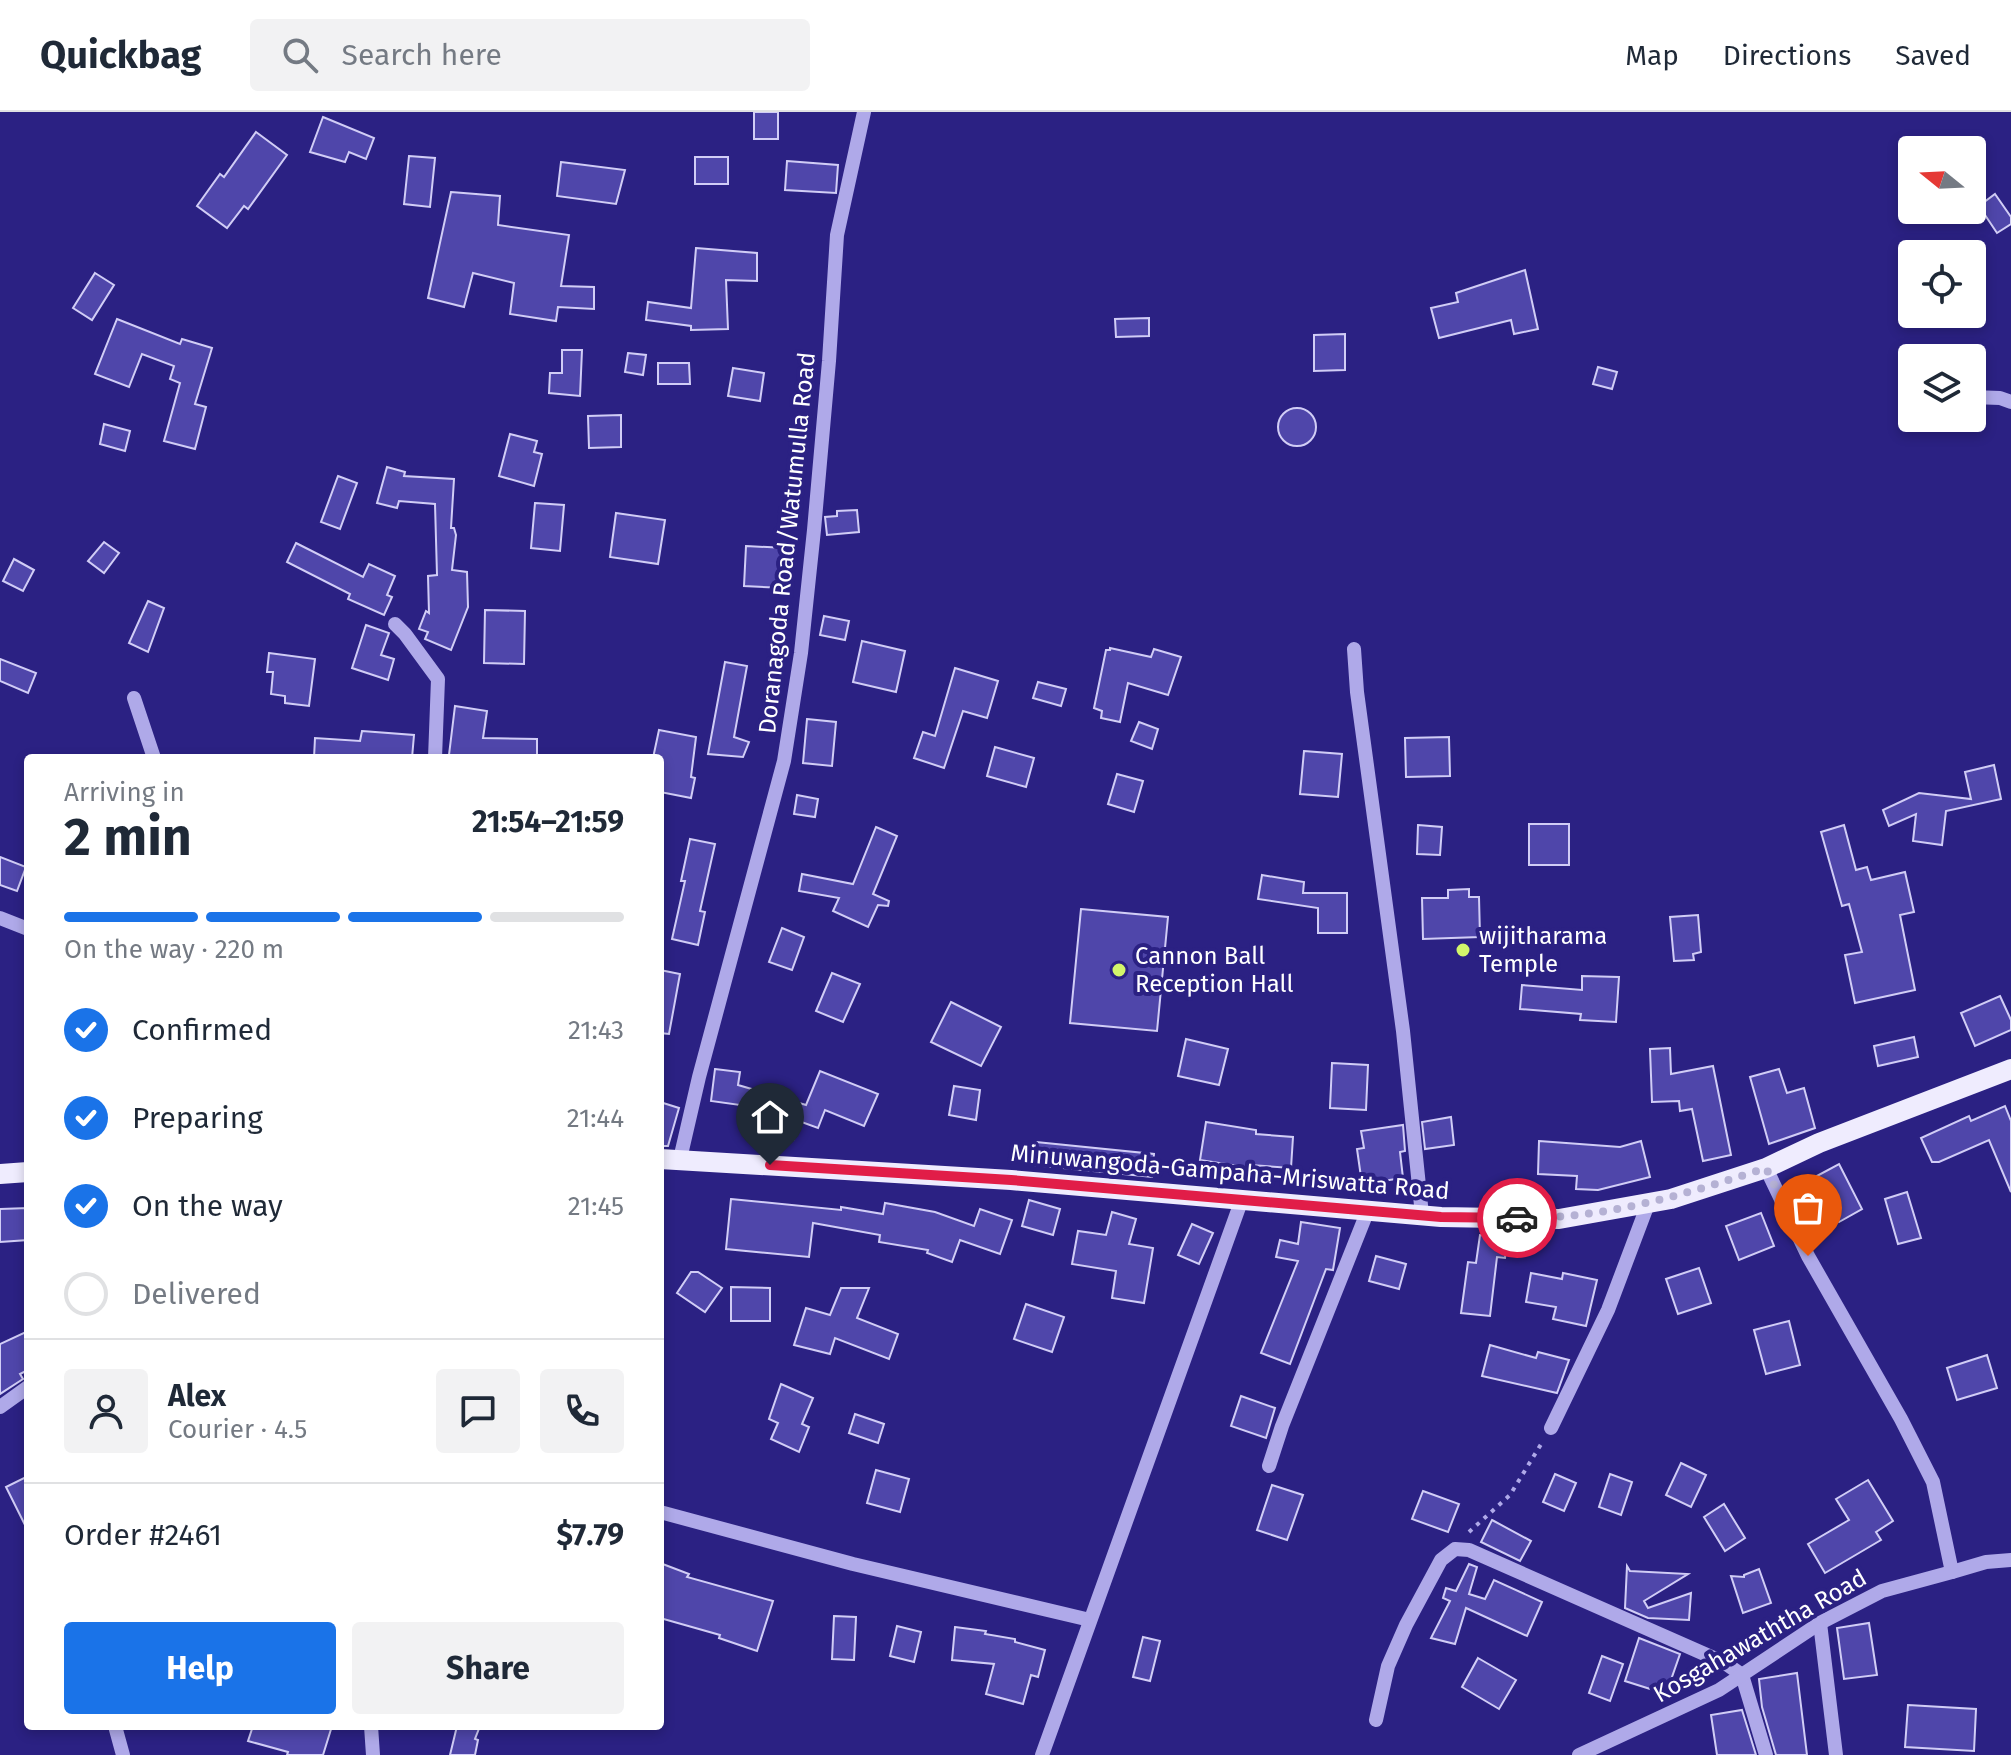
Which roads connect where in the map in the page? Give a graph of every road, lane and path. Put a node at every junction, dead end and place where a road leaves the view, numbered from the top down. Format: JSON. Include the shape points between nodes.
{"nodes":[{"id":1,"x":866,"y":113,"type":"edge"},
{"id":2,"x":1986,"y":398,"type":"edge"},
{"id":3,"x":2011,"y":402,"type":"edge"},
{"id":4,"x":395,"y":624,"type":"dead end"},
{"id":5,"x":1354,"y":649,"type":"dead end"},
{"id":6,"x":134,"y":698,"type":"dead end"},
{"id":7,"x":153,"y":754,"type":"edge"},
{"id":8,"x":435,"y":754,"type":"edge"},
{"id":9,"x":0,"y":918,"type":"edge"},
{"id":10,"x":24,"y":927,"type":"edge"},
{"id":11,"x":2011,"y":1069,"type":"edge"},
{"id":12,"x":670,"y":1159,"type":"edge"},
{"id":13,"x":1766,"y":1168,"type":"junction"},
{"id":14,"x":24,"y":1172,"type":"edge"},
{"id":15,"x":0,"y":1174,"type":"edge"},
{"id":16,"x":1242,"y":1199,"type":"junction"},
{"id":17,"x":1648,"y":1204,"type":"junction"},
{"id":18,"x":1368,"y":1210,"type":"junction"},
{"id":19,"x":1422,"y":1215,"type":"junction"},
{"id":20,"x":24,"y":1390,"type":"edge"},
{"id":21,"x":0,"y":1407,"type":"edge"},
{"id":22,"x":1551,"y":1428,"type":"joint"},
{"id":23,"x":1269,"y":1466,"type":"dead end"},
{"id":24,"x":664,"y":1513,"type":"edge"},
{"id":25,"x":1455,"y":1549,"type":"junction"},
{"id":26,"x":2011,"y":1560,"type":"edge"},
{"id":27,"x":1952,"y":1572,"type":"junction"},
{"id":28,"x":1090,"y":1620,"type":"junction"},
{"id":29,"x":1820,"y":1623,"type":"junction"},
{"id":30,"x":1742,"y":1675,"type":"junction"},
{"id":31,"x":1376,"y":1720,"type":"dead end"},
{"id":32,"x":116,"y":1730,"type":"edge"},
{"id":33,"x":371,"y":1730,"type":"edge"},
{"id":34,"x":123,"y":1755,"type":"edge"},
{"id":35,"x":373,"y":1755,"type":"edge"},
{"id":36,"x":1042,"y":1755,"type":"edge"},
{"id":37,"x":1579,"y":1755,"type":"edge"},
{"id":38,"x":1766,"y":1755,"type":"edge"},
{"id":39,"x":1836,"y":1755,"type":"edge"}],
"edges":[{"from":1,"to":12,"type":"street","name":"Doranagoda Road/Watumulla Road","via":[[837,235],[814,530],[784,761],[699,1077]]},
{"from":2,"to":3,"type":"street"},
{"from":4,"to":8,"type":"street","via":[[438,679]]},
{"from":5,"to":19,"type":"street"},
{"from":6,"to":7,"type":"street"},
{"from":9,"to":10,"type":"street"},
{"from":11,"to":13,"type":"main road","name":"Minuwangoda-Gampaha-Mriswatta Road"},
{"from":12,"to":16,"type":"main road","name":"Minuwangoda-Gampaha-Mriswatta Road"},
{"from":13,"to":17,"type":"main road","name":"Minuwangoda-Gampaha-Mriswatta Road"},
{"from":13,"to":27,"type":"street","via":[[1808,1256],[1933,1482]]},
{"from":14,"to":15,"type":"main road"},
{"from":16,"to":18,"type":"main road","name":"Minuwangoda-Gampaha-Mriswatta Road"},
{"from":16,"to":28,"type":"street"},
{"from":17,"to":19,"type":"main road","name":"Minuwangoda-Gampaha-Mriswatta Road","via":[[1559,1219]]},
{"from":17,"to":22,"type":"street","via":[[1608,1310]]},
{"from":18,"to":19,"type":"main road","name":"Minuwangoda-Gampaha-Mriswatta Road"},
{"from":18,"to":23,"type":"street"},
{"from":20,"to":21,"type":"street"},
{"from":22,"to":25,"type":"path","via":[[1510,1495]]},
{"from":24,"to":28,"type":"street"},
{"from":25,"to":30,"type":"street","via":[[1499,1563]]},
{"from":25,"to":31,"type":"street","via":[[1441,1560],[1406,1625],[1388,1666]]},
{"from":26,"to":27,"type":"street","name":"Kosgahawaththa Road"},
{"from":27,"to":29,"type":"street","name":"Kosgahawaththa Road","via":[[1882,1591]]},
{"from":28,"to":36,"type":"street"},
{"from":29,"to":30,"type":"street","name":"Kosgahawaththa Road"},
{"from":29,"to":39,"type":"street"},
{"from":30,"to":37,"type":"street","name":"Kosgahawaththa Road"},
{"from":30,"to":38,"type":"street"},
{"from":32,"to":34,"type":"street"},
{"from":33,"to":35,"type":"street"}]}
